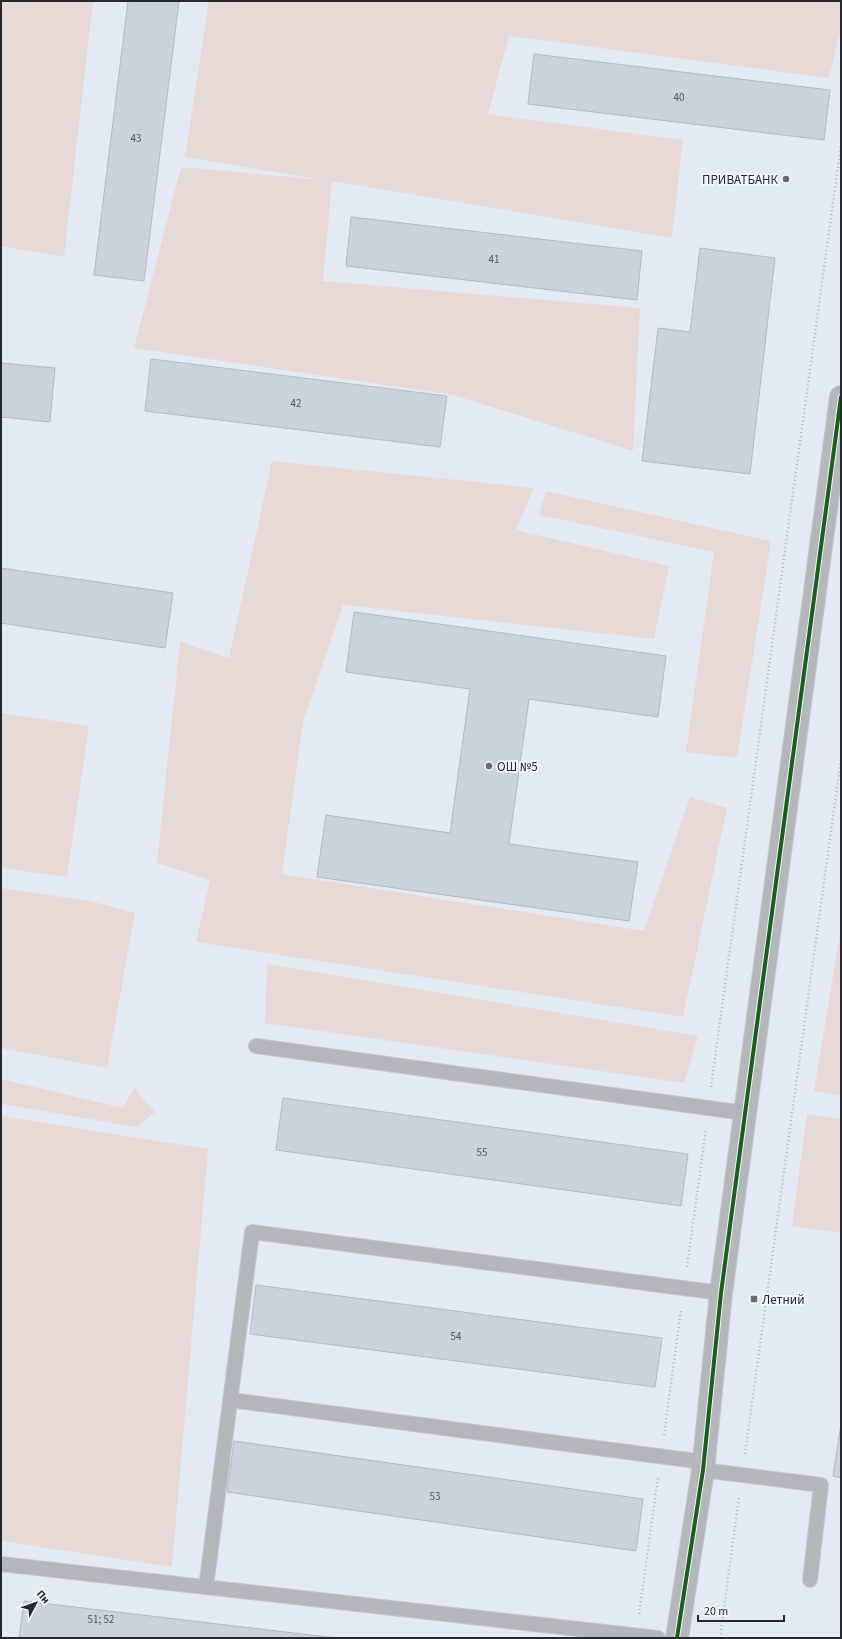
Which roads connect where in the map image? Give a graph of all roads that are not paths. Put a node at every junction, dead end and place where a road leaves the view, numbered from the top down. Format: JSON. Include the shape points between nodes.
{"nodes":[{"id":1,"x":841,"y":397,"type":"edge"},
{"id":2,"x":256,"y":1046,"type":"dead end"},
{"id":3,"x":745,"y":1113,"type":"junction"},
{"id":4,"x":721,"y":1294,"type":"junction"},
{"id":5,"x":230,"y":1400,"type":"junction"},
{"id":6,"x":704,"y":1466,"type":"junction"},
{"id":7,"x":1,"y":1564,"type":"edge"},
{"id":8,"x":810,"y":1580,"type":"dead end"},
{"id":9,"x":206,"y":1587,"type":"junction"},
{"id":10,"x":658,"y":1638,"type":"edge"},
{"id":11,"x":677,"y":1638,"type":"edge"}],
"edges":[{"from":1,"to":3,"type":"street"},
{"from":2,"to":3,"type":"lane"},
{"from":3,"to":4,"type":"street"},
{"from":4,"to":5,"type":"lane","via":[[252,1232]]},
{"from":4,"to":6,"type":"street"},
{"from":5,"to":6,"type":"lane","via":[[661,1456]]},
{"from":5,"to":9,"type":"lane"},
{"from":6,"to":8,"type":"lane","via":[[821,1485]]},
{"from":6,"to":11,"type":"street"},
{"from":7,"to":9,"type":"lane"},
{"from":9,"to":10,"type":"lane"}]}
